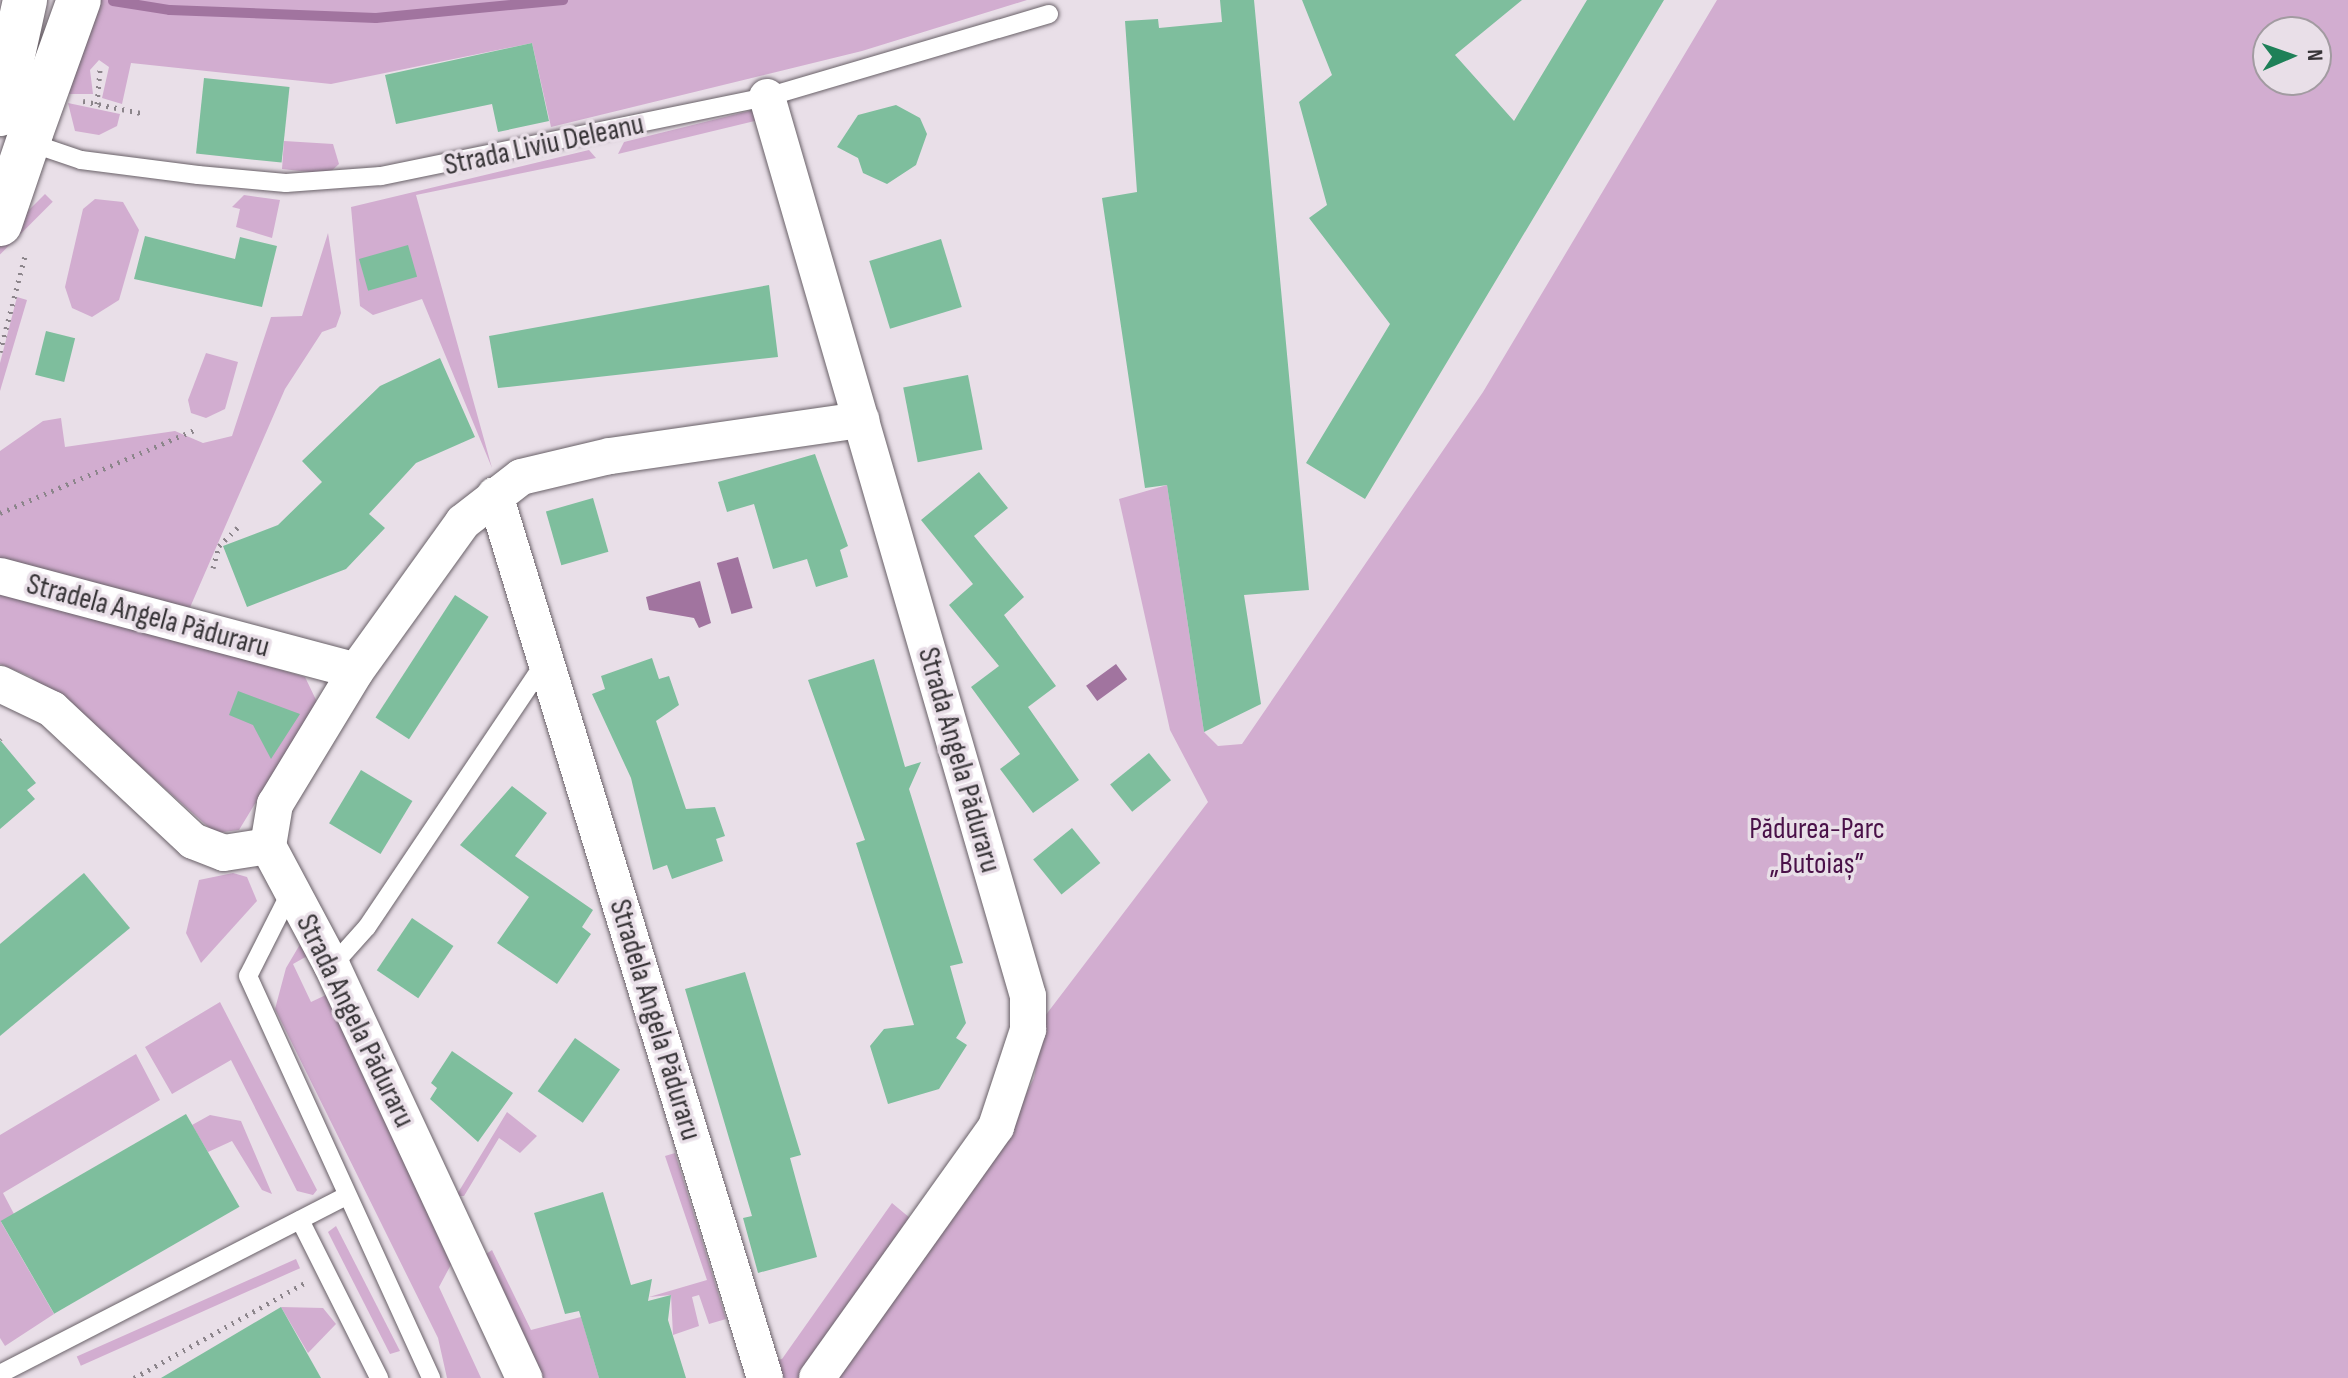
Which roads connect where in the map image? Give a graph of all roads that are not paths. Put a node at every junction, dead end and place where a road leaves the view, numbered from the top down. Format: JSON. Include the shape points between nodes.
{"nodes":[{"id":1,"x":25,"y":0,"type":"edge"},
{"id":2,"x":37,"y":0,"type":"edge"},
{"id":3,"x":57,"y":0,"type":"edge"},
{"id":4,"x":79,"y":0,"type":"edge"},
{"id":5,"x":1049,"y":14,"type":"dead end"},
{"id":6,"x":767,"y":97,"type":"junction"},
{"id":7,"x":15,"y":124,"type":"edge"},
{"id":8,"x":15,"y":231,"type":"edge"},
{"id":9,"x":861,"y":420,"type":"junction"},
{"id":10,"x":495,"y":495,"type":"junction"},
{"id":11,"x":0,"y":576,"type":"edge"},
{"id":12,"x":545,"y":662,"type":"junction"},
{"id":13,"x":356,"y":671,"type":"junction"},
{"id":14,"x":0,"y":684,"type":"edge"},
{"id":15,"x":268,"y":846,"type":"junction"},
{"id":16,"x":291,"y":891,"type":"junction"},
{"id":17,"x":332,"y":966,"type":"junction"},
{"id":18,"x":346,"y":1196,"type":"junction"},
{"id":19,"x":300,"y":1220,"type":"junction"},
{"id":20,"x":0,"y":1374,"type":"edge"},
{"id":21,"x":379,"y":1378,"type":"edge"},
{"id":22,"x":431,"y":1378,"type":"edge"},
{"id":23,"x":524,"y":1378,"type":"edge"},
{"id":24,"x":765,"y":1378,"type":"edge"},
{"id":25,"x":817,"y":1378,"type":"edge"}],
"edges":[{"from":1,"to":7,"type":"main road"},
{"from":2,"to":7,"type":"main road"},
{"from":3,"to":7,"type":"main road"},
{"from":4,"to":7,"type":"main road"},
{"from":5,"to":6,"type":"lane","name":"Strada Liviu Deleanu"},
{"from":6,"to":7,"type":"lane","name":"Strada Liviu Deleanu","via":[[429,170],[337,181],[128,168]]},
{"from":6,"to":9,"type":"street","name":"Strada Angela Păduraru"},
{"from":7,"to":8,"type":"main road"},
{"from":9,"to":10,"type":"street","via":[[551,468]]},
{"from":9,"to":25,"type":"street","name":"Strada Angela Păduraru","via":[[1028,996],[1028,1030],[996,1127]]},
{"from":10,"to":12,"type":"street","name":"Stradela Angela Păduraru"},
{"from":10,"to":13,"type":"street","via":[[463,522]]},
{"from":11,"to":13,"type":"street","name":"Stradela Angela Păduraru"},
{"from":12,"to":17,"type":"lane","via":[[367,927]]},
{"from":12,"to":24,"type":"street","name":"Stradela Angela Păduraru"},
{"from":13,"to":15,"type":"street","via":[[275,804]]},
{"from":14,"to":15,"type":"street","via":[[52,709],[193,841],[224,853]]},
{"from":15,"to":16,"type":"street","name":"Strada Angela Păduraru"},
{"from":16,"to":17,"type":"street","name":"Strada Angela Păduraru"},
{"from":16,"to":18,"type":"lane","via":[[248,976]]},
{"from":17,"to":23,"type":"street","name":"Strada Angela Păduraru"},
{"from":18,"to":19,"type":"lane"},
{"from":18,"to":22,"type":"lane"},
{"from":19,"to":20,"type":"lane"},
{"from":19,"to":21,"type":"lane"}]}
